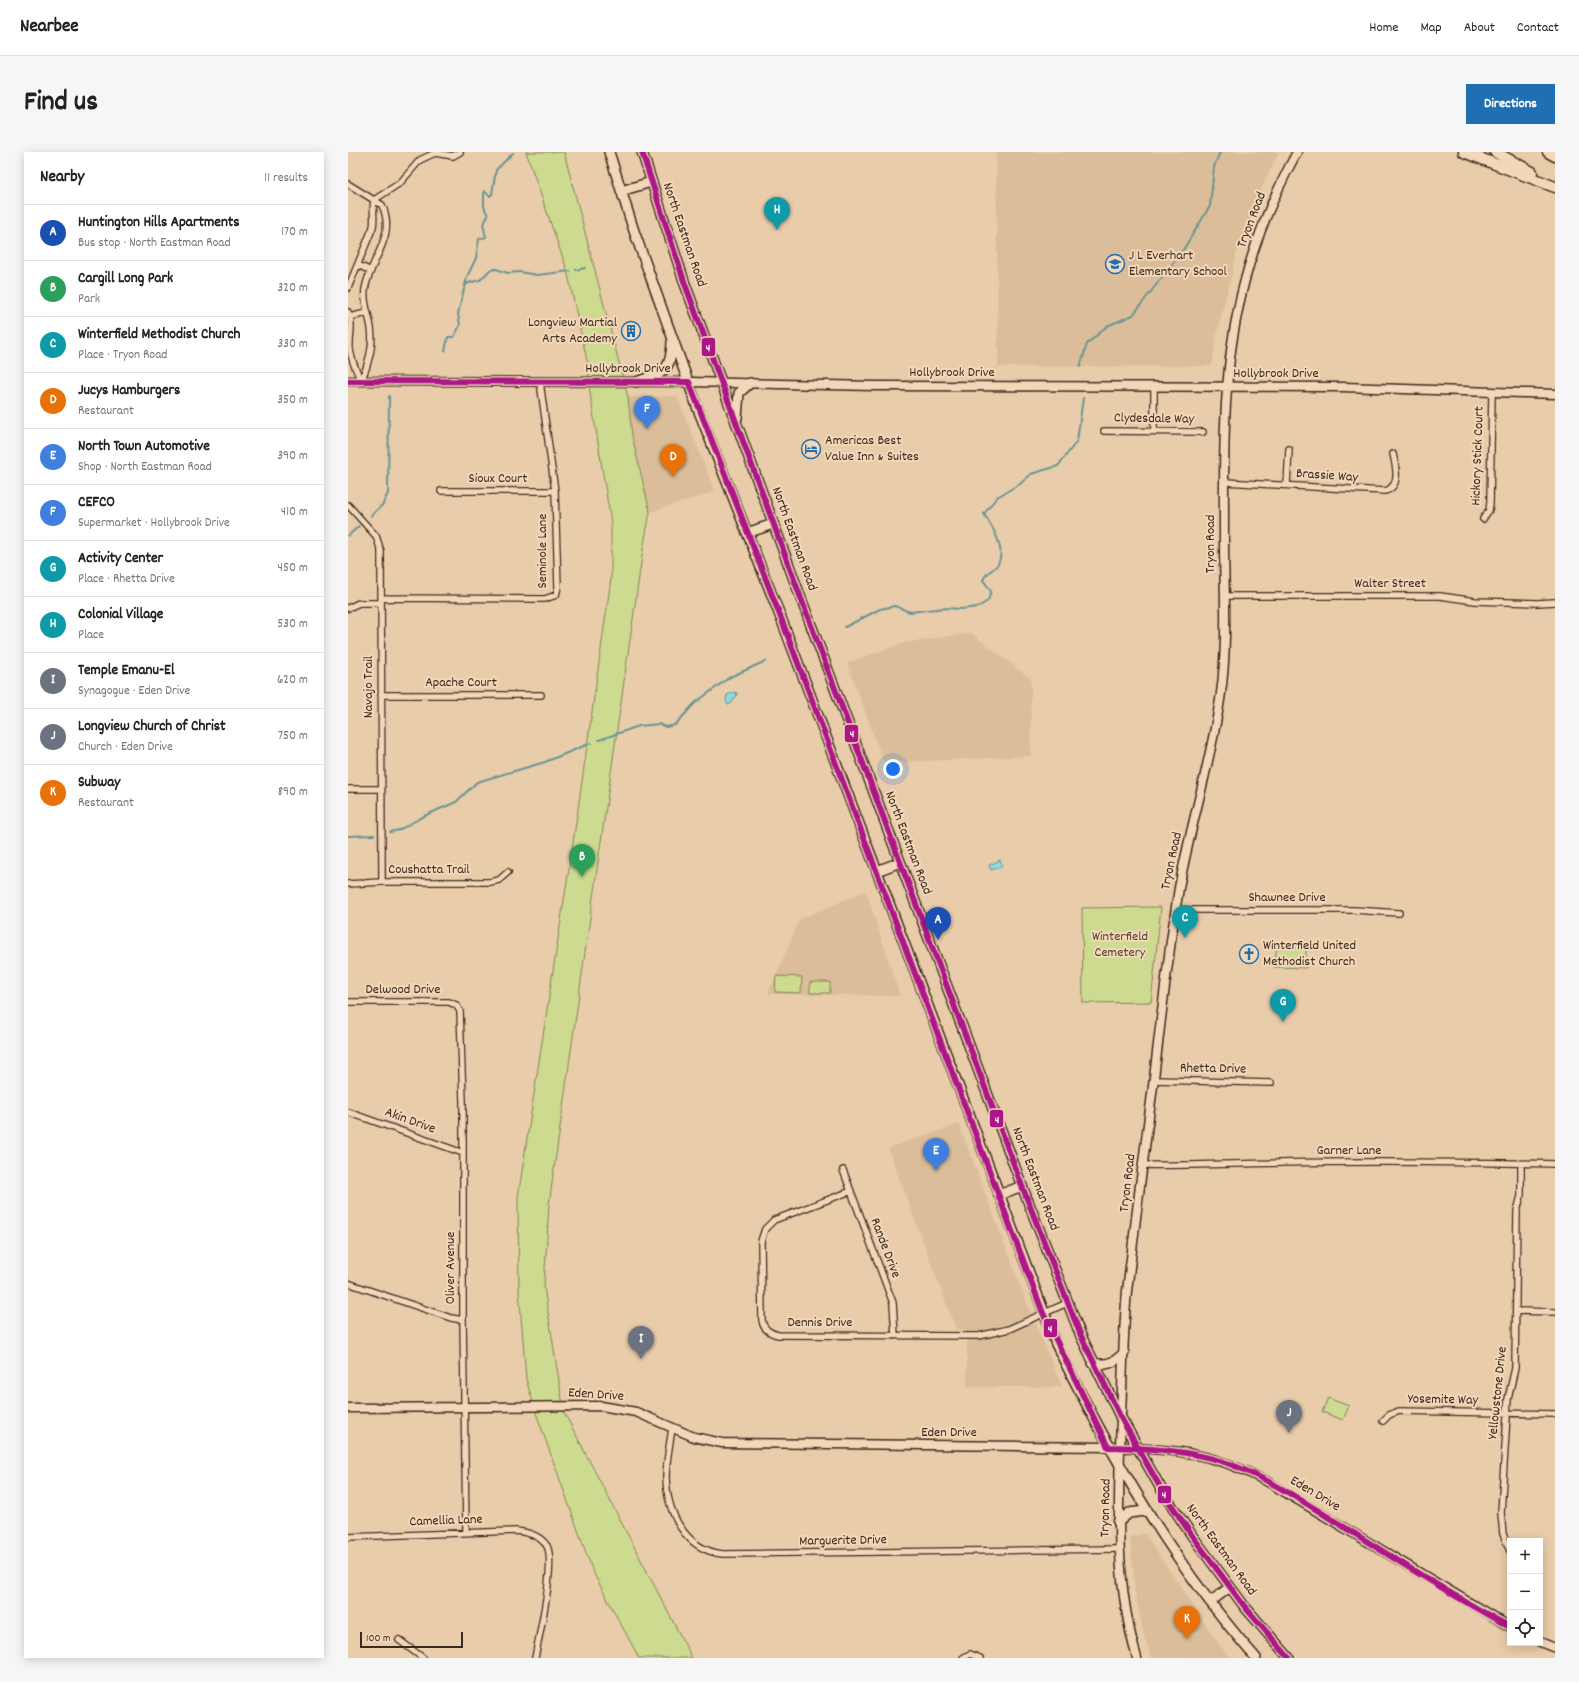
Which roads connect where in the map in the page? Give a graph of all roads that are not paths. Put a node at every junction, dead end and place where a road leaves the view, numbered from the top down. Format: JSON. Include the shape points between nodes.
{"nodes":[{"id":1,"x":460,"y":152,"type":"edge"},
{"id":2,"x":609,"y":152,"type":"edge"},
{"id":3,"x":642,"y":152,"type":"edge"},
{"id":4,"x":1296,"y":152,"type":"edge"},
{"id":5,"x":1464,"y":152,"type":"edge"},
{"id":6,"x":1495,"y":152,"type":"edge"},
{"id":7,"x":1548,"y":152,"type":"edge"},
{"id":8,"x":436,"y":153,"type":"edge"},
{"id":9,"x":1555,"y":156,"type":"edge"},
{"id":10,"x":651,"y":182,"type":"junction"},
{"id":11,"x":348,"y":184,"type":"edge"},
{"id":12,"x":1555,"y":186,"type":"edge"},
{"id":13,"x":621,"y":191,"type":"junction"},
{"id":14,"x":374,"y":200,"type":"junction"},
{"id":15,"x":358,"y":264,"type":"junction"},
{"id":16,"x":371,"y":271,"type":"junction"},
{"id":17,"x":348,"y":288,"type":"edge"},
{"id":18,"x":366,"y":313,"type":"junction"},
{"id":19,"x":349,"y":314,"type":"edge"},
{"id":20,"x":672,"y":336,"type":"junction"},
{"id":21,"x":348,"y":381,"type":"edge"},
{"id":22,"x":361,"y":381,"type":"junction"},
{"id":23,"x":540,"y":382,"type":"junction"},
{"id":24,"x":636,"y":382,"type":"junction"},
{"id":25,"x":689,"y":382,"type":"junction"},
{"id":26,"x":722,"y":383,"type":"junction"},
{"id":27,"x":750,"y":383,"type":"junction"},
{"id":28,"x":1154,"y":386,"type":"junction"},
{"id":29,"x":1227,"y":387,"type":"junction"},
{"id":30,"x":1492,"y":393,"type":"junction"},
{"id":31,"x":1555,"y":394,"type":"edge"},
{"id":32,"x":737,"y":423,"type":"junction"},
{"id":33,"x":1104,"y":431,"type":"dead end"},
{"id":34,"x":1154,"y":431,"type":"junction"},
{"id":35,"x":1203,"y":432,"type":"dead end"},
{"id":36,"x":1289,"y":449,"type":"dead end"},
{"id":37,"x":1393,"y":454,"type":"dead end"},
{"id":38,"x":1225,"y":482,"type":"junction"},
{"id":39,"x":1287,"y":485,"type":"junction"},
{"id":40,"x":441,"y":491,"type":"dead end"},
{"id":41,"x":555,"y":491,"type":"junction"},
{"id":42,"x":348,"y":505,"type":"edge"},
{"id":43,"x":1483,"y":519,"type":"dead end"},
{"id":44,"x":773,"y":524,"type":"junction"},
{"id":45,"x":747,"y":533,"type":"junction"},
{"id":46,"x":1224,"y":596,"type":"junction"},
{"id":47,"x":381,"y":600,"type":"junction"},
{"id":48,"x":1555,"y":602,"type":"edge"},
{"id":49,"x":348,"y":608,"type":"edge"},
{"id":50,"x":381,"y":695,"type":"junction"},
{"id":51,"x":541,"y":695,"type":"dead end"},
{"id":52,"x":381,"y":788,"type":"junction"},
{"id":53,"x":348,"y":789,"type":"edge"},
{"id":54,"x":900,"y":862,"type":"junction"},
{"id":55,"x":877,"y":871,"type":"junction"},
{"id":56,"x":508,"y":872,"type":"dead end"},
{"id":57,"x":382,"y":882,"type":"junction"},
{"id":58,"x":348,"y":884,"type":"edge"},
{"id":59,"x":1176,"y":910,"type":"junction"},
{"id":60,"x":1398,"y":913,"type":"dead end"},
{"id":61,"x":348,"y":1002,"type":"edge"},
{"id":62,"x":456,"y":1005,"type":"joint"},
{"id":63,"x":1154,"y":1080,"type":"junction"},
{"id":64,"x":1271,"y":1082,"type":"dead end"},
{"id":65,"x":348,"y":1112,"type":"edge"},
{"id":66,"x":463,"y":1153,"type":"junction"},
{"id":67,"x":1521,"y":1164,"type":"junction"},
{"id":68,"x":1555,"y":1164,"type":"edge"},
{"id":69,"x":1143,"y":1165,"type":"junction"},
{"id":70,"x":843,"y":1170,"type":"dead end"},
{"id":71,"x":1022,"y":1186,"type":"junction"},
{"id":72,"x":851,"y":1191,"type":"junction"},
{"id":73,"x":999,"y":1195,"type":"junction"},
{"id":74,"x":348,"y":1283,"type":"edge"},
{"id":75,"x":1067,"y":1304,"type":"junction"},
{"id":76,"x":1516,"y":1311,"type":"junction"},
{"id":77,"x":1555,"y":1312,"type":"edge"},
{"id":78,"x":1043,"y":1313,"type":"junction"},
{"id":79,"x":463,"y":1320,"type":"junction"},
{"id":80,"x":895,"y":1336,"type":"junction"},
{"id":81,"x":1124,"y":1353,"type":"junction"},
{"id":82,"x":1093,"y":1363,"type":"junction"},
{"id":83,"x":463,"y":1407,"type":"junction"},
{"id":84,"x":348,"y":1408,"type":"edge"},
{"id":85,"x":1507,"y":1413,"type":"junction"},
{"id":86,"x":1555,"y":1414,"type":"edge"},
{"id":87,"x":1121,"y":1418,"type":"junction"},
{"id":88,"x":1383,"y":1422,"type":"dead end"},
{"id":89,"x":672,"y":1428,"type":"junction"},
{"id":90,"x":1108,"y":1447,"type":"junction"},
{"id":91,"x":1120,"y":1448,"type":"junction"},
{"id":92,"x":1138,"y":1448,"type":"junction"},
{"id":93,"x":1119,"y":1466,"type":"junction"},
{"id":94,"x":1146,"y":1511,"type":"junction"},
{"id":95,"x":1118,"y":1522,"type":"junction"},
{"id":96,"x":466,"y":1532,"type":"junction"},
{"id":97,"x":348,"y":1537,"type":"edge"},
{"id":98,"x":1507,"y":1542,"type":"edge"},
{"id":99,"x":1118,"y":1549,"type":"junction"},
{"id":100,"x":1230,"y":1587,"type":"junction"},
{"id":101,"x":1210,"y":1602,"type":"junction"},
{"id":102,"x":1507,"y":1625,"type":"edge"},
{"id":103,"x":399,"y":1640,"type":"dead end"},
{"id":104,"x":1543,"y":1643,"type":"edge"},
{"id":105,"x":1555,"y":1648,"type":"edge"},
{"id":106,"x":423,"y":1658,"type":"edge"},
{"id":107,"x":535,"y":1658,"type":"edge"},
{"id":108,"x":963,"y":1658,"type":"edge"},
{"id":109,"x":980,"y":1658,"type":"edge"},
{"id":110,"x":1137,"y":1658,"type":"edge"},
{"id":111,"x":1256,"y":1658,"type":"edge"},
{"id":112,"x":1289,"y":1658,"type":"edge"}],
"edges":[{"from":1,"to":8,"type":"street","via":[[453,156]]},
{"from":2,"to":13,"type":"main road"},
{"from":3,"to":10,"type":"main road","name":"North Eastman Road"},
{"from":4,"to":29,"type":"street","name":"Tryon Road","via":[[1268,211],[1251,259],[1236,317]]},
{"from":5,"to":12,"type":"highway"},
{"from":6,"to":12,"type":"highway"},
{"from":7,"to":9,"type":"highway"},
{"from":8,"to":14,"type":"street","via":[[420,160],[400,183]]},
{"from":10,"to":13,"type":"main road"},
{"from":10,"to":26,"type":"main road","name":"North Eastman Road"},
{"from":11,"to":14,"type":"street"},
{"from":13,"to":20,"type":"main road"},
{"from":14,"to":15,"type":"street","via":[[373,227]]},
{"from":14,"to":16,"type":"street","via":[[383,208],[387,229],[384,244]]},
{"from":15,"to":16,"type":"street"},
{"from":15,"to":17,"type":"street"},
{"from":16,"to":18,"type":"street","via":[[364,292]]},
{"from":18,"to":19,"type":"street"},
{"from":18,"to":22,"type":"street","via":[[372,336],[368,366]]},
{"from":19,"to":22,"type":"street","via":[[352,330],[350,351]]},
{"from":20,"to":24,"type":"main road","via":[[668,366],[662,373]]},
{"from":20,"to":25,"type":"main road"},
{"from":21,"to":22,"type":"street","name":"Hollybrook Drive"},
{"from":22,"to":23,"type":"street","name":"Hollybrook Drive"},
{"from":23,"to":24,"type":"street","name":"Hollybrook Drive"},
{"from":23,"to":41,"type":"street","name":"Seminole Lane"},
{"from":24,"to":25,"type":"street","name":"Hollybrook Drive"},
{"from":25,"to":26,"type":"street","name":"Hollybrook Drive"},
{"from":25,"to":45,"type":"main road"},
{"from":26,"to":27,"type":"street","name":"Hollybrook Drive"},
{"from":26,"to":32,"type":"main road","name":"North Eastman Road"},
{"from":27,"to":28,"type":"street","name":"Hollybrook Drive","via":[[874,386]]},
{"from":27,"to":32,"type":"main road","via":[[741,390],[738,397]]},
{"from":28,"to":29,"type":"street","name":"Hollybrook Drive"},
{"from":28,"to":34,"type":"street"},
{"from":29,"to":30,"type":"street","name":"Hollybrook Drive","via":[[1344,387]]},
{"from":29,"to":38,"type":"street","name":"Tryon Road"},
{"from":30,"to":31,"type":"street","name":"Hollybrook Drive"},
{"from":30,"to":43,"type":"street","name":"Hickory Stick Court","via":[[1490,503]]},
{"from":32,"to":44,"type":"main road","name":"North Eastman Road"},
{"from":33,"to":34,"type":"street","name":"Clydesdale Way"},
{"from":34,"to":35,"type":"street","name":"Clydesdale Way"},
{"from":36,"to":39,"type":"street"},
{"from":37,"to":39,"type":"street","name":"Brassie Way","via":[[1396,482],[1393,488],[1387,491]]},
{"from":38,"to":39,"type":"street","name":"Brassie Way"},
{"from":38,"to":46,"type":"street","name":"Tryon Road"},
{"from":40,"to":41,"type":"street","name":"Sioux Court"},
{"from":41,"to":47,"type":"street","name":"Seminole Lane","via":[[558,589],[553,597]]},
{"from":42,"to":47,"type":"street","name":"Navajo Trail","via":[[372,531],[380,545]]},
{"from":44,"to":45,"type":"main road"},
{"from":44,"to":54,"type":"main road","name":"North Eastman Road"},
{"from":45,"to":55,"type":"main road"},
{"from":46,"to":48,"type":"street","name":"Walter Street","via":[[1440,596],[1475,601]]},
{"from":46,"to":59,"type":"street","name":"Tryon Road","via":[[1224,656],[1219,707],[1182,870]]},
{"from":47,"to":49,"type":"street","name":"Seminole Lane","via":[[359,603]]},
{"from":47,"to":50,"type":"street","name":"Navajo Trail"},
{"from":50,"to":51,"type":"street","name":"Apache Court"},
{"from":50,"to":52,"type":"street","name":"Navajo Trail"},
{"from":52,"to":53,"type":"street"},
{"from":52,"to":57,"type":"street","name":"Navajo Trail"},
{"from":54,"to":55,"type":"main road"},
{"from":54,"to":71,"type":"main road","name":"North Eastman Road"},
{"from":55,"to":73,"type":"main road"},
{"from":56,"to":57,"type":"street","name":"Coushatta Trail","via":[[499,880],[492,881]]},
{"from":57,"to":58,"type":"street","name":"Coushatta Trail"},
{"from":59,"to":60,"type":"street","name":"Shawnee Drive","via":[[1354,910]]},
{"from":59,"to":63,"type":"street","name":"Tryon Road"},
{"from":61,"to":62,"type":"street","name":"Delwood Drive","via":[[447,1002]]},
{"from":62,"to":66,"type":"street","name":"Oliver Avenue","via":[[461,1014]]},
{"from":63,"to":64,"type":"street","name":"Rhetta Drive"},
{"from":63,"to":69,"type":"street","name":"Tryon Road"},
{"from":65,"to":66,"type":"street","name":"Akin Drive"},
{"from":66,"to":79,"type":"street","name":"Oliver Avenue"},
{"from":67,"to":68,"type":"street","name":"Garner Lane"},
{"from":67,"to":69,"type":"street","name":"Garner Lane","via":[[1444,1162]]},
{"from":67,"to":76,"type":"street","name":"Yellowstone Drive","via":[[1521,1196],[1517,1208]]},
{"from":69,"to":81,"type":"street","name":"Tryon Road","via":[[1127,1292]]},
{"from":70,"to":72,"type":"street","name":"Rande Drive"},
{"from":71,"to":73,"type":"main road"},
{"from":71,"to":75,"type":"main road","name":"North Eastman Road"},
{"from":72,"to":80,"type":"street","name":"Rande Drive","via":[[894,1306]]},
{"from":72,"to":80,"type":"street","name":"Dennis Drive","via":[[774,1220],[765,1229],[761,1241],[763,1325],[769,1332],[778,1335]]},
{"from":73,"to":78,"type":"main road"},
{"from":74,"to":79,"type":"street"},
{"from":75,"to":78,"type":"street","name":"Dennis Drive"},
{"from":75,"to":82,"type":"main road","name":"North Eastman Road"},
{"from":76,"to":77,"type":"street"},
{"from":76,"to":85,"type":"street","name":"Yellowstone Drive","via":[[1515,1368],[1508,1394]]},
{"from":78,"to":80,"type":"street","name":"Dennis Drive","via":[[1009,1329],[984,1335]]},
{"from":78,"to":90,"type":"main road"},
{"from":79,"to":83,"type":"street","name":"Oliver Avenue"},
{"from":81,"to":82,"type":"main road","via":[[1112,1363]]},
{"from":81,"to":87,"type":"street","name":"Tryon Road"},
{"from":82,"to":87,"type":"main road","name":"North Eastman Road"},
{"from":83,"to":84,"type":"street","name":"Eden Drive"},
{"from":83,"to":89,"type":"street","name":"Eden Drive","via":[[609,1407],[636,1412]]},
{"from":83,"to":96,"type":"street","name":"Oliver Avenue"},
{"from":85,"to":86,"type":"street","name":"Yosemite Way"},
{"from":85,"to":88,"type":"street","name":"Yosemite Way","via":[[1399,1412],[1389,1415]]},
{"from":85,"to":98,"type":"street","name":"Yellowstone Drive","via":[[1501,1525]]},
{"from":87,"to":91,"type":"street","name":"Tryon Road"},
{"from":87,"to":92,"type":"main road","name":"North Eastman Road"},
{"from":89,"to":90,"type":"street","name":"Eden Drive","via":[[702,1439],[730,1443]]},
{"from":89,"to":99,"type":"street","name":"Marguerite Drive","via":[[666,1471],[666,1485],[671,1504],[685,1535],[693,1543],[710,1552],[723,1554]]},
{"from":90,"to":91,"type":"street","name":"Eden Drive"},
{"from":90,"to":93,"type":"main road"},
{"from":91,"to":92,"type":"street","name":"Eden Drive"},
{"from":91,"to":93,"type":"street","name":"Tryon Road"},
{"from":92,"to":100,"type":"main road","name":"North Eastman Road","via":[[1164,1494]]},
{"from":92,"to":102,"type":"street","name":"Eden Drive","via":[[1198,1454],[1253,1474]]},
{"from":93,"to":94,"type":"main road"},
{"from":93,"to":95,"type":"street","name":"Tryon Road"},
{"from":94,"to":95,"type":"main road","via":[[1129,1514]]},
{"from":94,"to":101,"type":"main road"},
{"from":95,"to":99,"type":"street","name":"Tryon Road"},
{"from":96,"to":97,"type":"street","name":"Camellia Lane"},
{"from":96,"to":107,"type":"street","name":"Camellia Lane","via":[[520,1532],[534,1535],[543,1541],[548,1550],[550,1564]]},
{"from":99,"to":110,"type":"street","name":"Tryon Road","via":[[1125,1605]]},
{"from":100,"to":101,"type":"main road"},
{"from":100,"to":112,"type":"main road","name":"North Eastman Road"},
{"from":101,"to":111,"type":"main road"},
{"from":103,"to":106,"type":"street"},
{"from":104,"to":105,"type":"street"},
{"from":108,"to":109,"type":"street","via":[[972,1654]]}]}
